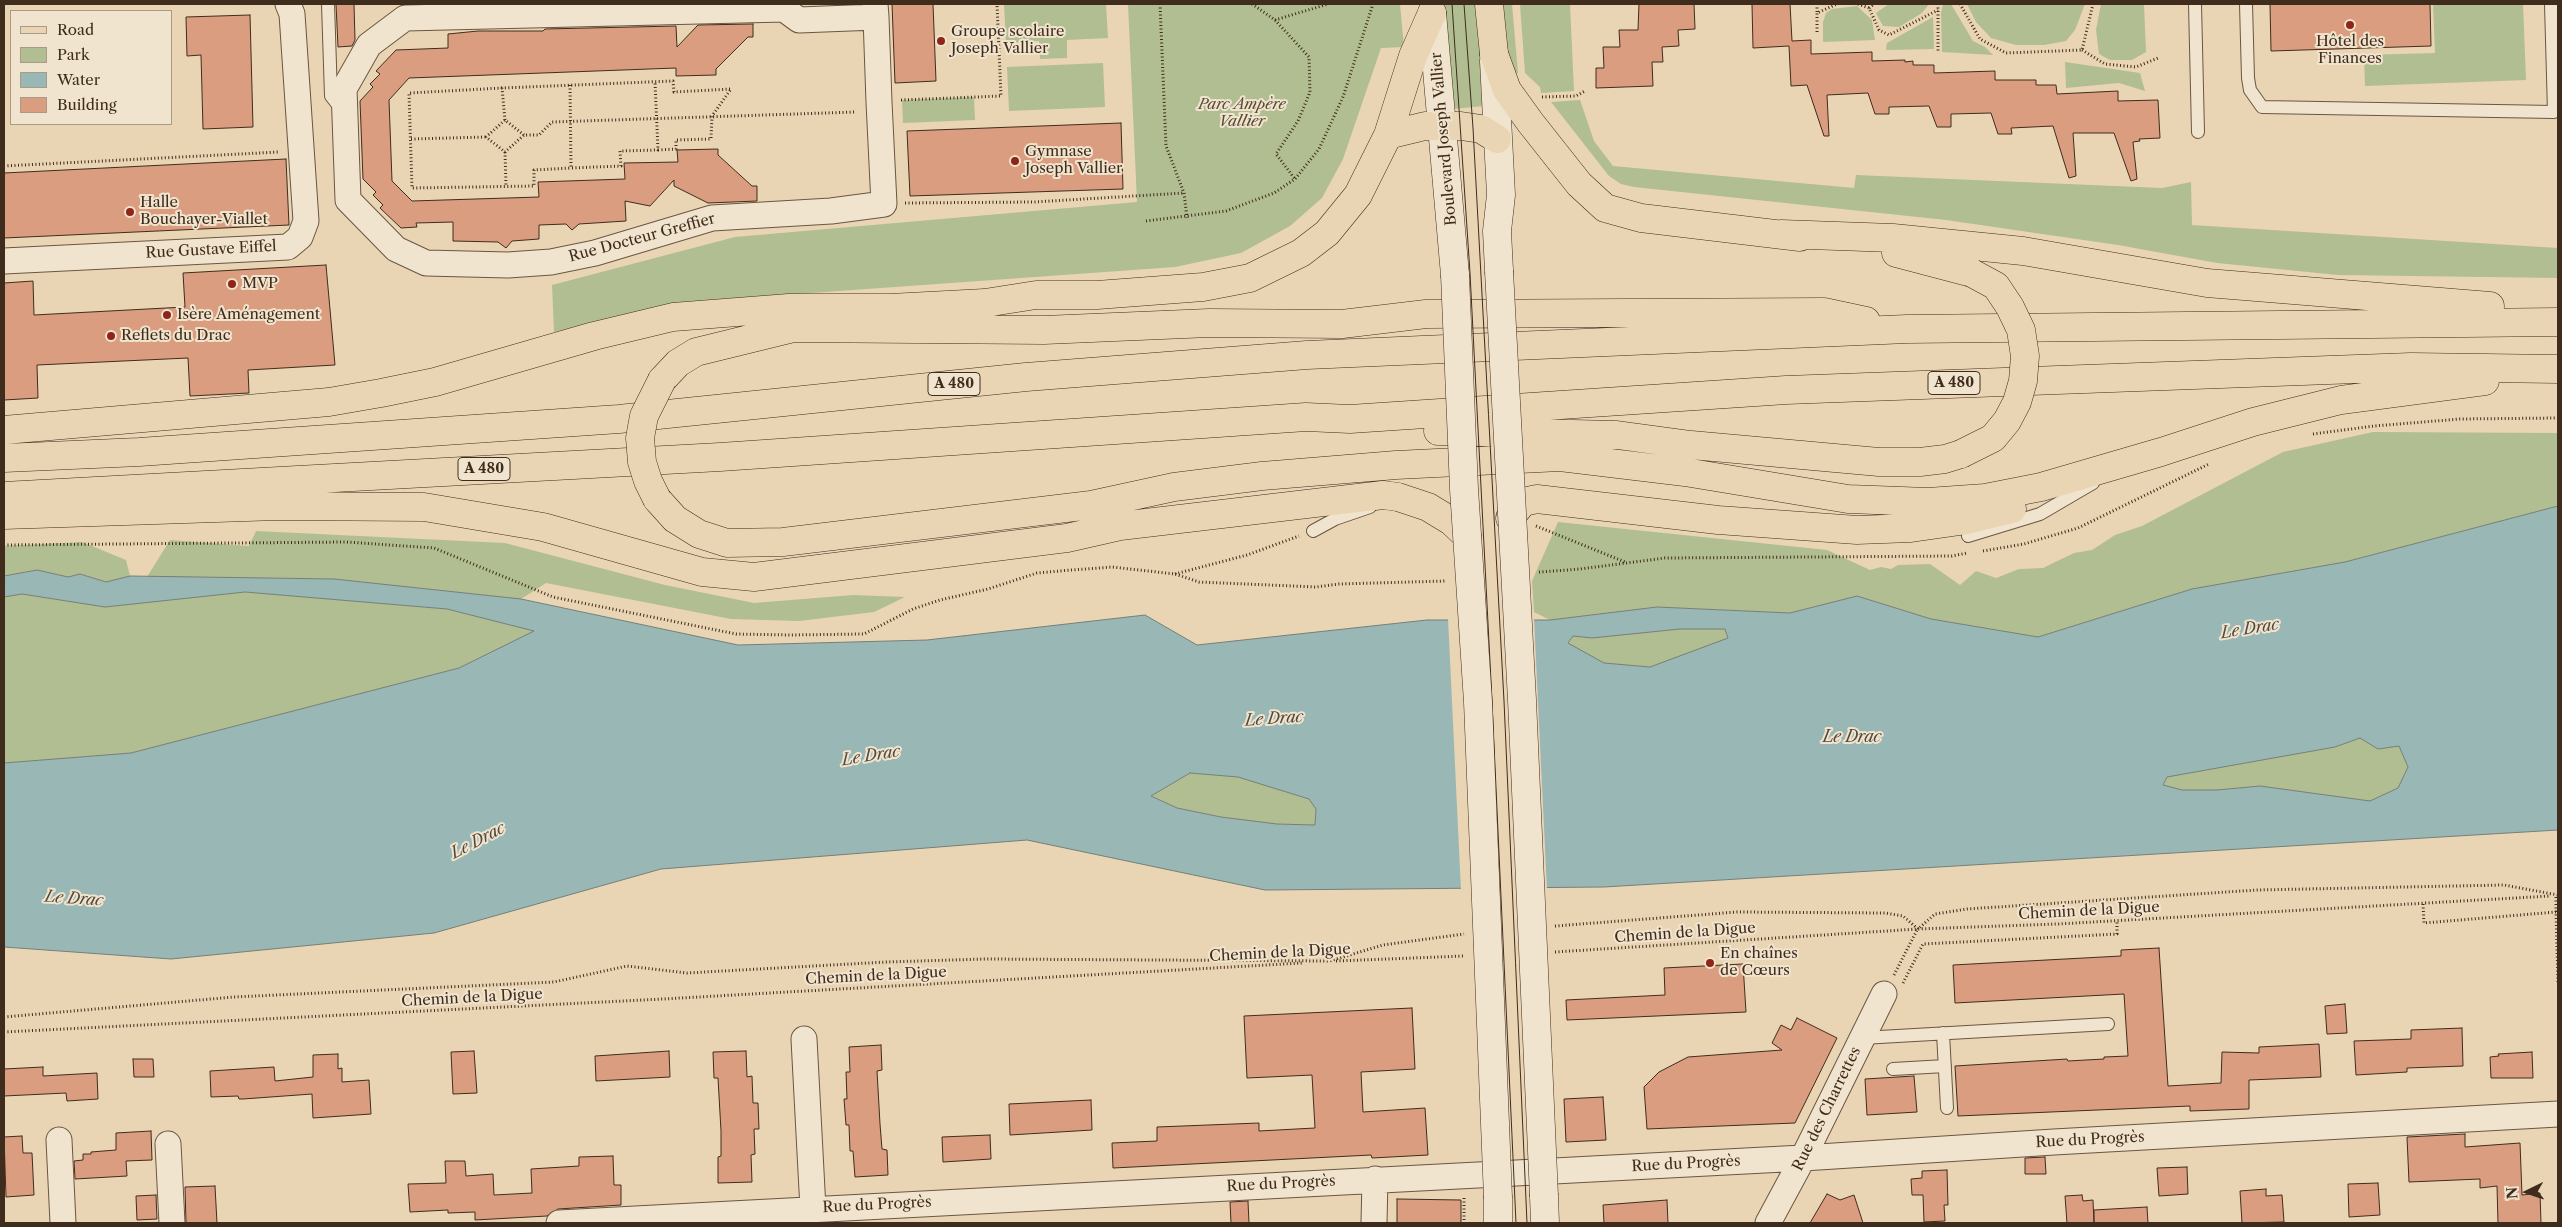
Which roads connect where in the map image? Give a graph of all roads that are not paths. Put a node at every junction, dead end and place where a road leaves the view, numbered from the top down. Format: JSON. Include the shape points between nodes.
{"nodes":[{"id":1,"x":288,"y":4,"type":"edge"},
{"id":2,"x":328,"y":4,"type":"edge"},
{"id":3,"x":1489,"y":4,"type":"edge"},
{"id":4,"x":2195,"y":4,"type":"edge"},
{"id":5,"x":2246,"y":4,"type":"edge"},
{"id":6,"x":2551,"y":4,"type":"edge"},
{"id":7,"x":1432,"y":9,"type":"edge"},
{"id":8,"x":875,"y":10,"type":"edge"},
{"id":9,"x":1494,"y":54,"type":"junction"},
{"id":10,"x":345,"y":114,"type":"junction"},
{"id":11,"x":1443,"y":126,"type":"junction"},
{"id":12,"x":2198,"y":132,"type":"dead end"},
{"id":13,"x":1388,"y":135,"type":"junction"},
{"id":14,"x":1498,"y":139,"type":"junction"},
{"id":15,"x":1781,"y":234,"type":"junction"},
{"id":16,"x":4,"y":261,"type":"edge"},
{"id":17,"x":890,"y":308,"type":"junction"},
{"id":18,"x":2558,"y":309,"type":"edge"},
{"id":19,"x":2558,"y":322,"type":"edge"},
{"id":20,"x":789,"y":328,"type":"junction"},
{"id":21,"x":1906,"y":329,"type":"junction"},
{"id":22,"x":2558,"y":369,"type":"edge"},
{"id":23,"x":1350,"y":419,"type":"junction"},
{"id":24,"x":4,"y":430,"type":"edge"},
{"id":25,"x":2161,"y":452,"type":"junction"},
{"id":26,"x":4,"y":458,"type":"edge"},
{"id":27,"x":2093,"y":483,"type":"junction"},
{"id":28,"x":4,"y":496,"type":"edge"},
{"id":29,"x":1398,"y":497,"type":"junction"},
{"id":30,"x":4,"y":515,"type":"edge"},
{"id":31,"x":1525,"y":515,"type":"junction"},
{"id":32,"x":1120,"y":526,"type":"junction"},
{"id":33,"x":1313,"y":531,"type":"road end"},
{"id":34,"x":1467,"y":536,"type":"junction"},
{"id":35,"x":1968,"y":536,"type":"dead end"},
{"id":36,"x":826,"y":538,"type":"junction"},
{"id":37,"x":1893,"y":990,"type":"road end"},
{"id":38,"x":2108,"y":1024,"type":"dead end"},
{"id":39,"x":1943,"y":1033,"type":"junction"},
{"id":40,"x":1862,"y":1038,"type":"junction"},
{"id":41,"x":804,"y":1039,"type":"dead end"},
{"id":42,"x":1945,"y":1066,"type":"junction"},
{"id":43,"x":1893,"y":1069,"type":"dead end"},
{"id":44,"x":1947,"y":1108,"type":"dead end"},
{"id":45,"x":2558,"y":1114,"type":"edge"},
{"id":46,"x":59,"y":1140,"type":"dead end"},
{"id":47,"x":168,"y":1144,"type":"dead end"},
{"id":48,"x":1803,"y":1158,"type":"junction"},
{"id":49,"x":1374,"y":1180,"type":"junction"},
{"id":50,"x":812,"y":1209,"type":"junction"},
{"id":51,"x":1498,"y":1211,"type":"edge"},
{"id":52,"x":718,"y":1218,"type":"edge"},
{"id":53,"x":63,"y":1223,"type":"edge"},
{"id":54,"x":172,"y":1223,"type":"edge"},
{"id":55,"x":559,"y":1223,"type":"edge"},
{"id":56,"x":1374,"y":1223,"type":"edge"},
{"id":57,"x":1545,"y":1223,"type":"edge"},
{"id":58,"x":1768,"y":1223,"type":"edge"}],
"edges":[{"from":1,"to":16,"type":"street","name":"Rue Gustave Eiffel","via":[[292,14],[306,221],[300,238],[288,246]]},
{"from":2,"to":10,"type":"lane","via":[[331,96]]},
{"from":3,"to":9,"type":"main road"},
{"from":4,"to":12,"type":"lane"},
{"from":5,"to":6,"type":"lane","via":[[2248,78],[2250,90],[2262,107],[2554,112]]},
{"from":7,"to":11,"type":"main road","name":"Boulevard Joseph Vallier"},
{"from":7,"to":13,"type":"main road"},
{"from":8,"to":10,"type":"street","name":"Rue Docteur Greffier","via":[[799,20],[784,9],[405,18],[369,45],[344,89]]},
{"from":8,"to":10,"type":"street","name":"Rue Docteur Greffier","via":[[884,204],[831,211],[712,218],[595,253],[551,262],[508,265],[426,263],[396,249],[348,200]]},
{"from":9,"to":14,"type":"main road"},
{"from":9,"to":15,"type":"main road","via":[[1507,90],[1530,122],[1579,184],[1606,208],[1641,218]]},
{"from":11,"to":13,"type":"main road","via":[[1424,126]]},
{"from":11,"to":14,"type":"main road","via":[[1481,129]]},
{"from":11,"to":34,"type":"main road","name":"Boulevard Joseph Vallier","bridge":true,"via":[[1455,275]]},
{"from":13,"to":17,"type":"main road","via":[[1358,195],[1327,233],[1301,253],[1250,278],[1203,287],[1097,295],[1036,295],[984,303]]},
{"from":14,"to":31,"type":"main road","bridge":true,"via":[[1501,195],[1497,232],[1499,271]]},
{"from":15,"to":18,"type":"main road","via":[[1893,238],[2023,251],[2207,283]]},
{"from":15,"to":23,"type":"main road","bridge":true,"via":[[1881,250],[1972,272],[1996,286],[2022,330],[2025,356],[2017,402],[1993,438],[1946,459],[1879,462],[1618,435],[1426,431]]},
{"from":17,"to":20,"type":"main road"},
{"from":17,"to":24,"type":"main road","via":[[789,308],[673,317],[382,394],[329,402]]},
{"from":19,"to":21,"type":"main road","number":"A 480"},
{"from":20,"to":21,"type":"main road","via":[[1044,330],[1209,323],[1342,324],[1426,314],[1824,312]]},
{"from":20,"to":36,"type":"main road","bridge":true,"via":[[696,352],[678,363],[662,380],[644,416],[640,438],[642,462],[657,499],[675,520],[699,534],[727,543]]},
{"from":21,"to":26,"type":"main road","number":"A 480","via":[[1307,355],[1016,378],[618,419],[139,452]]},
{"from":22,"to":23,"type":"main road","number":"A 480","via":[[2411,367],[1786,390]]},
{"from":22,"to":25,"type":"main road","via":[[2341,400],[2253,422]]},
{"from":23,"to":28,"type":"main road","number":"A 480","via":[[1306,416],[720,458]]},
{"from":25,"to":27,"type":"main road"},
{"from":25,"to":36,"type":"main road","via":[[2041,487],[1985,498],[1928,502],[1848,498],[1686,472],[1560,457],[1396,465],[1174,487],[1091,505]]},
{"from":27,"to":31,"type":"main road","via":[[2025,506],[1967,520],[1911,528],[1857,530],[1718,520],[1550,499]]},
{"from":27,"to":35,"type":"lane","via":[[2040,514]]},
{"from":29,"to":32,"type":"main road","via":[[1364,496]]},
{"from":29,"to":33,"type":"lane","via":[[1335,519]]},
{"from":29,"to":34,"type":"main road","via":[[1442,514]]},
{"from":30,"to":32,"type":"main road","via":[[277,506],[424,507],[543,528],[702,572],[754,577],[1067,538]]},
{"from":31,"to":57,"type":"main road","bridge":true,"via":[[1522,710]]},
{"from":32,"to":36,"type":"main road"},
{"from":34,"to":51,"type":"main road","name":"Boulevard Joseph Vallier","bridge":true,"via":[[1478,702]]},
{"from":37,"to":40,"type":"street","name":"Rue des Charrettes"},
{"from":38,"to":39,"type":"lane"},
{"from":39,"to":40,"type":"lane"},
{"from":39,"to":42,"type":"lane"},
{"from":40,"to":48,"type":"street","name":"Rue des Charrettes"},
{"from":41,"to":50,"type":"street","name":"Rue du Progrès"},
{"from":42,"to":43,"type":"lane"},
{"from":42,"to":44,"type":"lane"},
{"from":45,"to":48,"type":"street","name":"Rue du Progrès"},
{"from":46,"to":53,"type":"street"},
{"from":47,"to":54,"type":"street"},
{"from":48,"to":49,"type":"street","name":"Rue du Progrès"},
{"from":48,"to":58,"type":"street","name":"Rue des Charrettes"},
{"from":49,"to":50,"type":"street","name":"Rue du Progrès"},
{"from":49,"to":56,"type":"street"},
{"from":50,"to":52,"type":"street","name":"Rue du Progrès"},
{"from":52,"to":55,"type":"street","name":"Rue du Progrès"}]}
